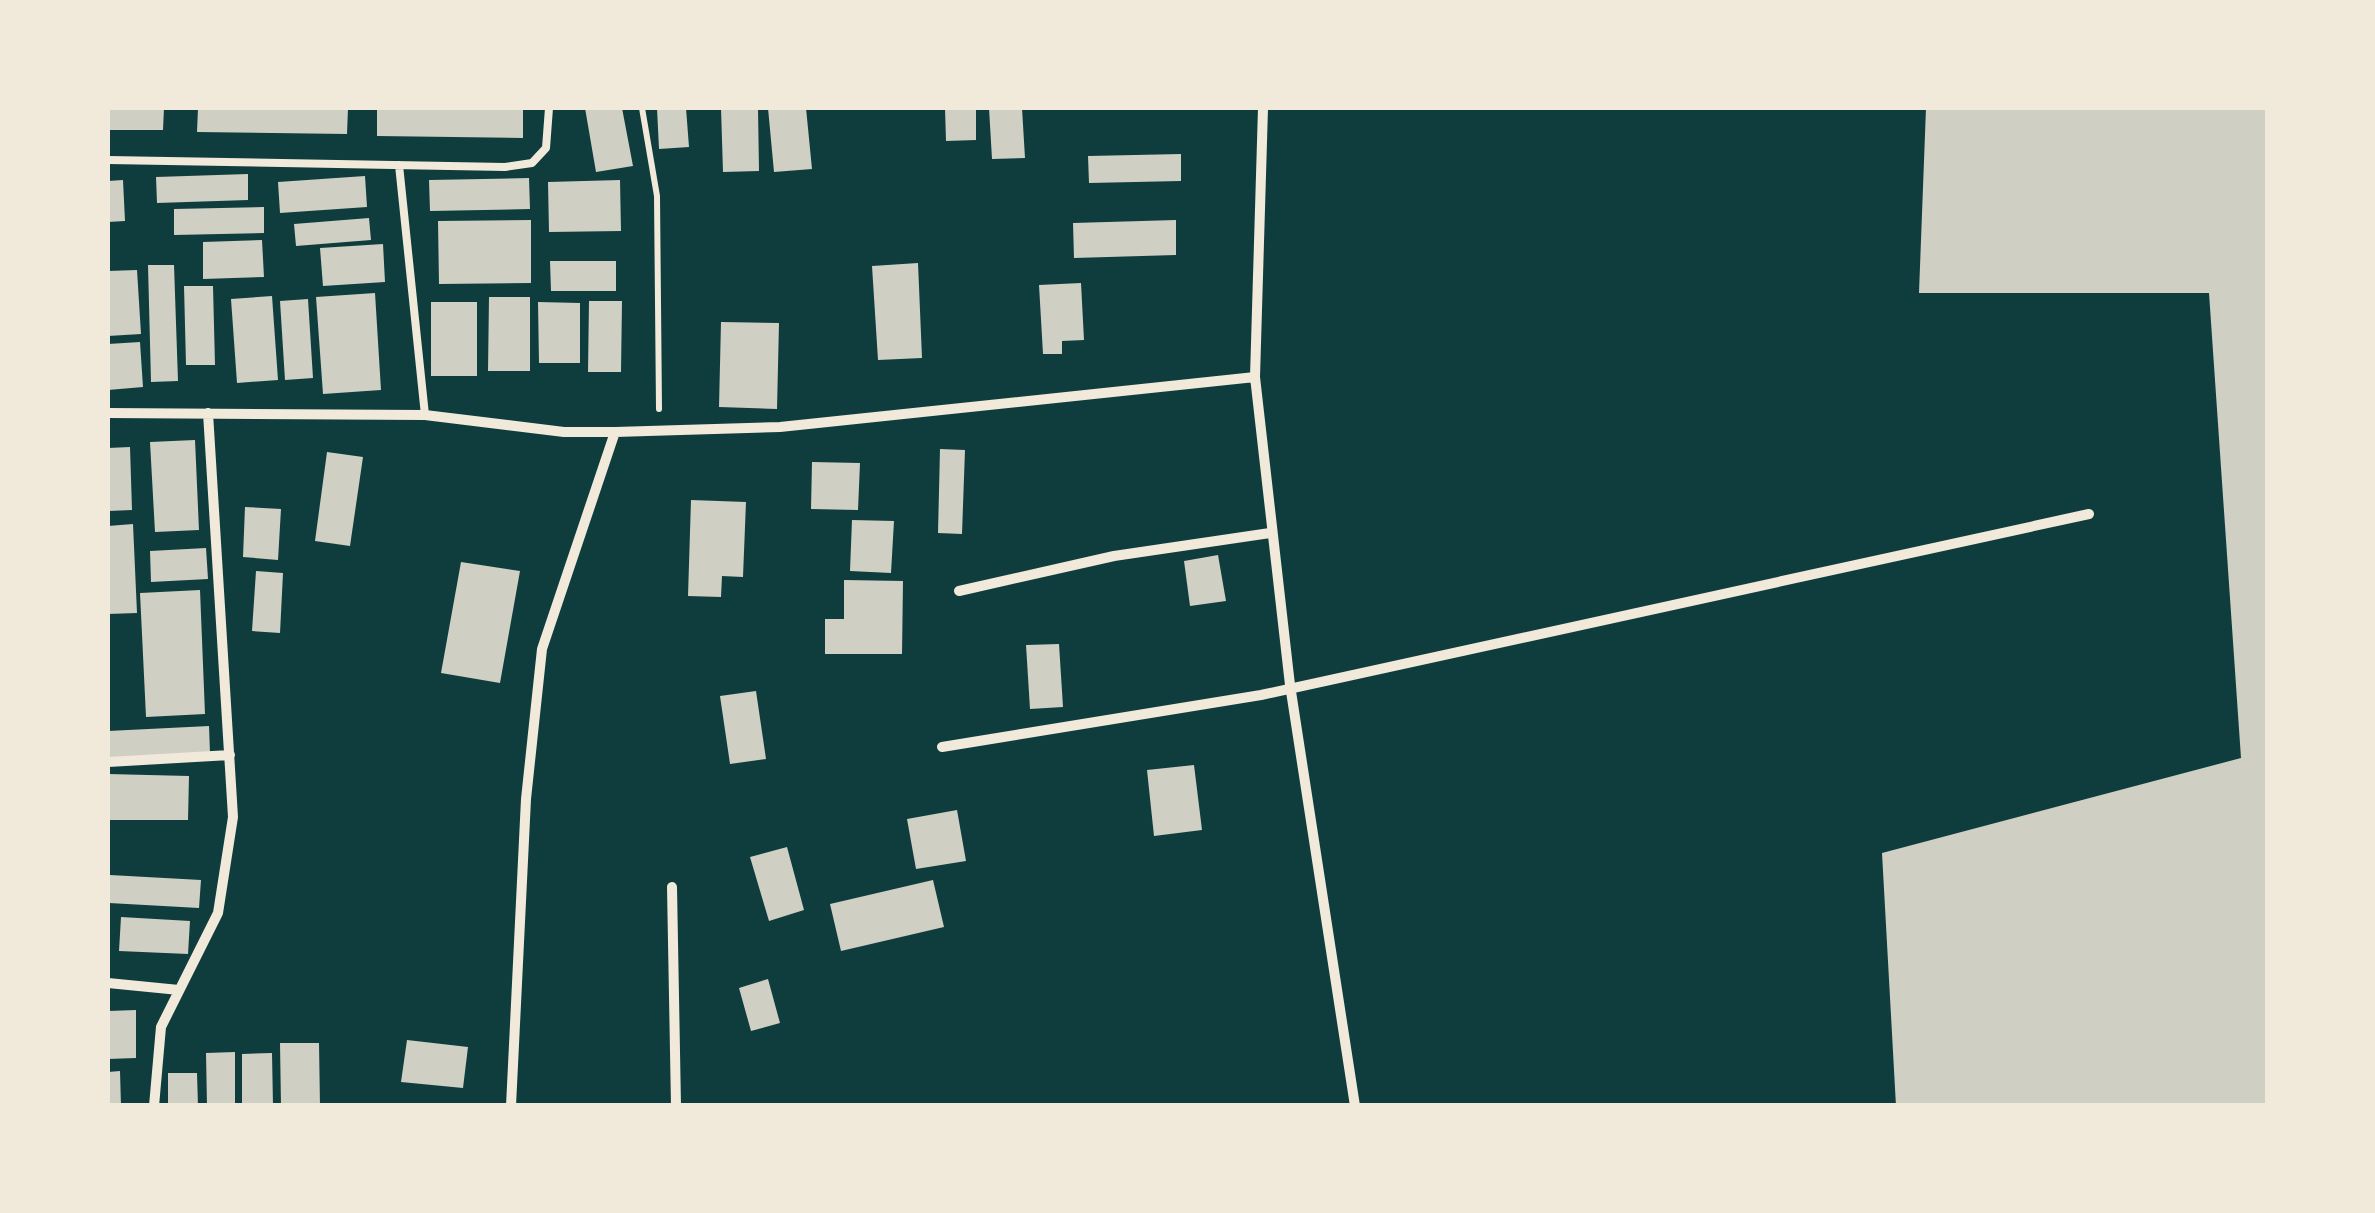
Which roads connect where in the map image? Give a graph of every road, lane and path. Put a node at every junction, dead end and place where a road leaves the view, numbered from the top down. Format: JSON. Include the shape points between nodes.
{"nodes":[{"id":1,"x":548,"y":108,"type":"edge"},
{"id":2,"x":642,"y":108,"type":"edge"},
{"id":3,"x":1262,"y":108,"type":"edge"},
{"id":4,"x":108,"y":160,"type":"edge"},
{"id":5,"x":399,"y":166,"type":"junction"},
{"id":6,"x":1255,"y":377,"type":"junction"},
{"id":7,"x":108,"y":413,"type":"edge"},
{"id":8,"x":208,"y":414,"type":"junction"},
{"id":9,"x":424,"y":414,"type":"junction"},
{"id":10,"x":660,"y":430,"type":"junction"},
{"id":11,"x":615,"y":432,"type":"junction"},
{"id":12,"x":2089,"y":514,"type":"dead end"},
{"id":13,"x":1270,"y":533,"type":"junction"},
{"id":14,"x":959,"y":591,"type":"dead end"},
{"id":15,"x":1290,"y":685,"type":"junction"},
{"id":16,"x":942,"y":747,"type":"dead end"},
{"id":17,"x":230,"y":756,"type":"junction"},
{"id":18,"x":108,"y":762,"type":"edge"},
{"id":19,"x":672,"y":887,"type":"dead end"},
{"id":20,"x":108,"y":983,"type":"edge"},
{"id":21,"x":179,"y":990,"type":"junction"},
{"id":22,"x":154,"y":1106,"type":"edge"},
{"id":23,"x":511,"y":1106,"type":"edge"},
{"id":24,"x":676,"y":1106,"type":"edge"},
{"id":25,"x":1355,"y":1106,"type":"edge"}],
"edges":[{"from":1,"to":5,"type":"lane","via":[[546,148],[532,162]]},
{"from":2,"to":10,"type":"path","via":[[657,196]]},
{"from":3,"to":6,"type":"street"},
{"from":4,"to":5,"type":"lane"},
{"from":5,"to":9,"type":"lane"},
{"from":6,"to":10,"type":"street","via":[[780,427]]},
{"from":6,"to":13,"type":"street"},
{"from":7,"to":8,"type":"street"},
{"from":8,"to":9,"type":"street"},
{"from":8,"to":17,"type":"street"},
{"from":9,"to":11,"type":"street"},
{"from":10,"to":11,"type":"street"},
{"from":11,"to":23,"type":"street","via":[[542,649],[526,799]]},
{"from":12,"to":15,"type":"street"},
{"from":13,"to":14,"type":"street","via":[[1114,556]]},
{"from":13,"to":15,"type":"street"},
{"from":15,"to":16,"type":"street"},
{"from":15,"to":25,"type":"street"},
{"from":17,"to":18,"type":"street"},
{"from":17,"to":21,"type":"street","via":[[233,817],[218,914]]},
{"from":19,"to":24,"type":"street"},
{"from":20,"to":21,"type":"street"},
{"from":21,"to":22,"type":"street","via":[[162,1027]]}]}
